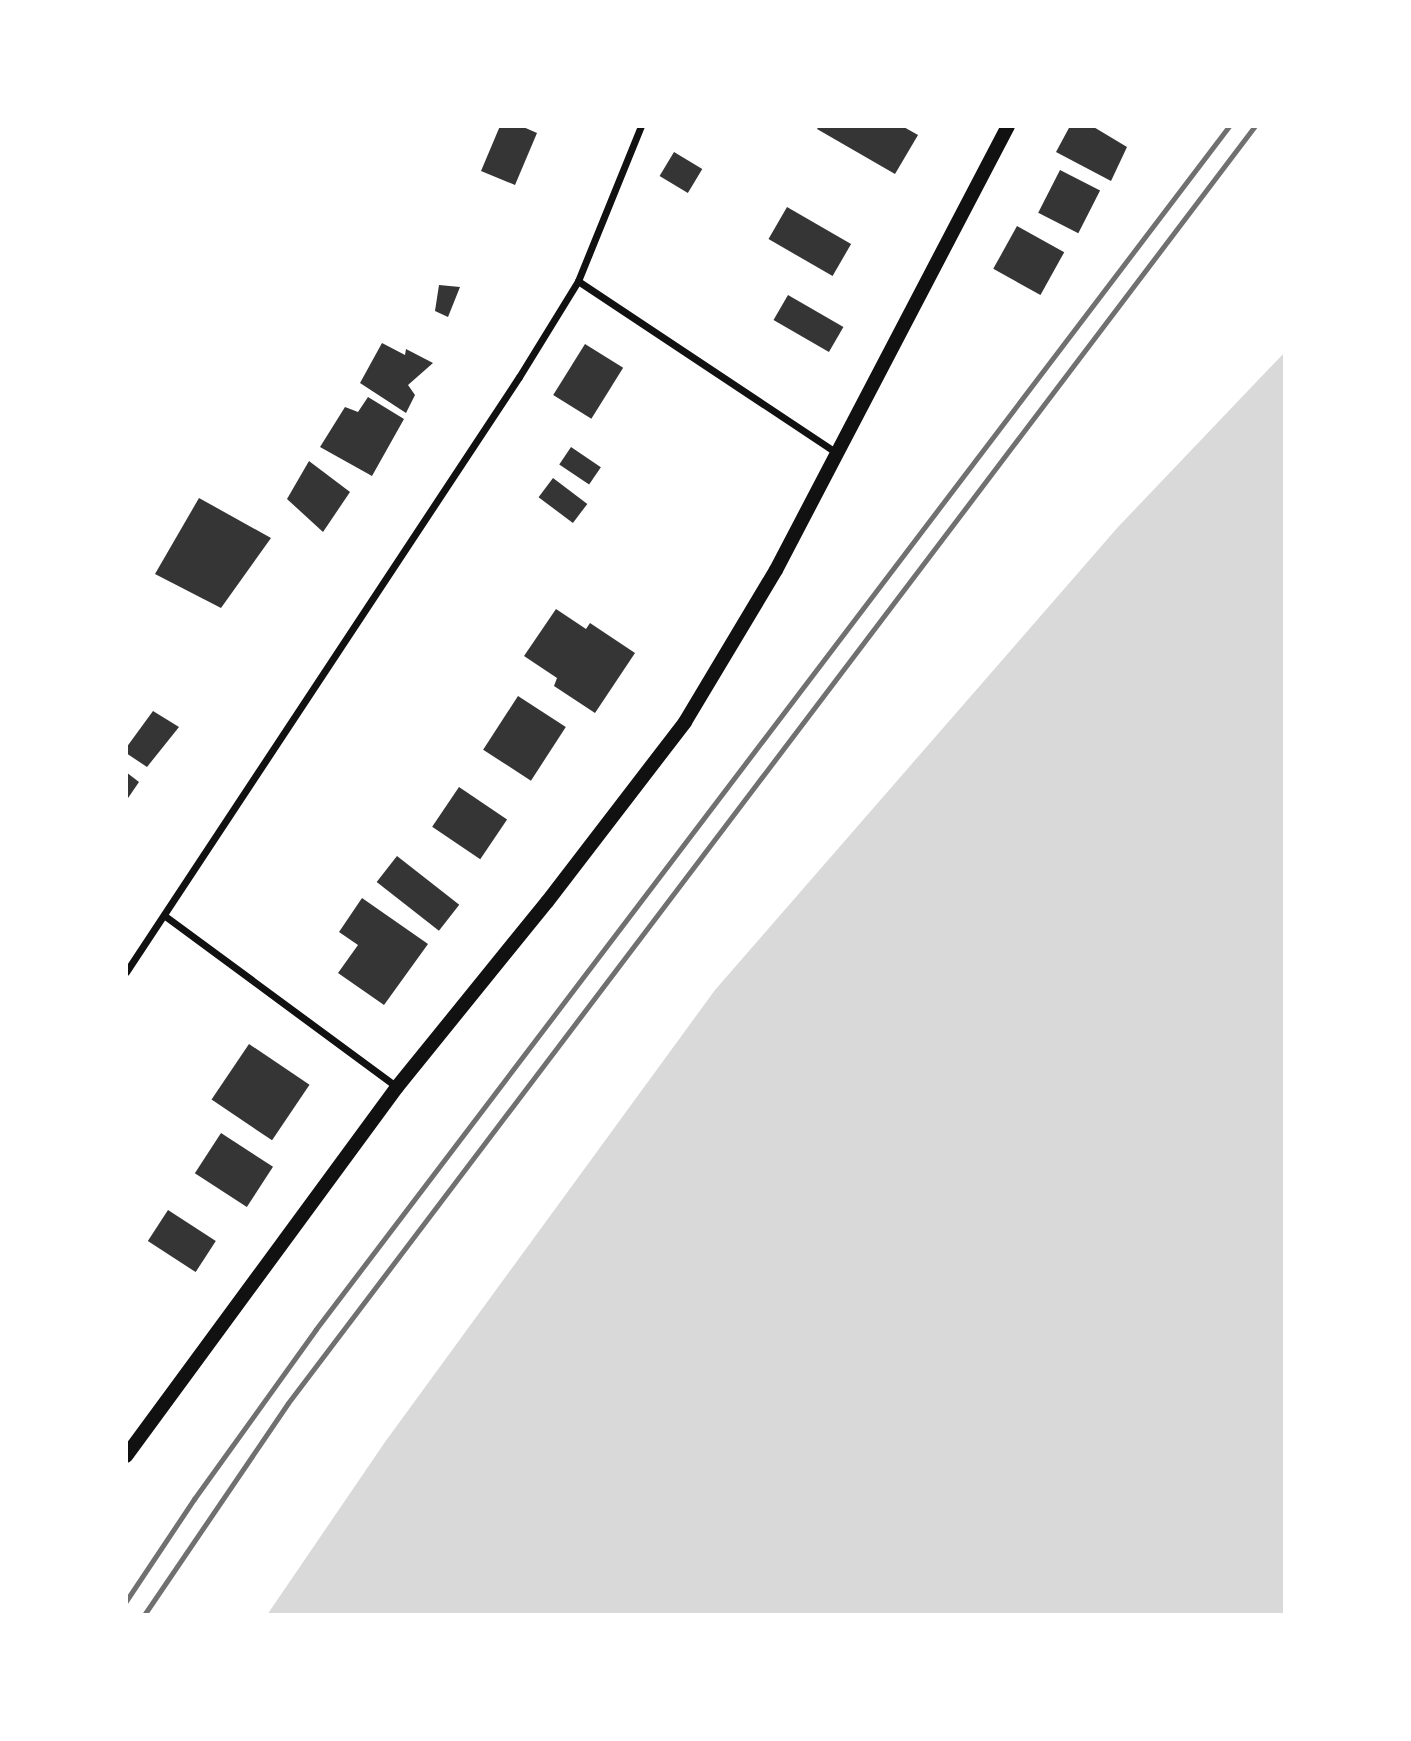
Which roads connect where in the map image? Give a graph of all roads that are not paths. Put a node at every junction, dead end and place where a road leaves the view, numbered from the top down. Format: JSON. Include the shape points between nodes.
{"nodes":[{"id":1,"x":641,"y":126,"type":"edge"},
{"id":2,"x":1007,"y":126,"type":"edge"},
{"id":3,"x":578,"y":281,"type":"junction"},
{"id":4,"x":837,"y":453,"type":"junction"},
{"id":5,"x":165,"y":916,"type":"junction"},
{"id":6,"x":126,"y":972,"type":"edge"},
{"id":7,"x":397,"y":1087,"type":"junction"},
{"id":8,"x":126,"y":1456,"type":"edge"}],
"edges":[{"from":1,"to":3,"type":"street"},
{"from":2,"to":4,"type":"main road"},
{"from":3,"to":4,"type":"street"},
{"from":3,"to":5,"type":"street"},
{"from":4,"to":7,"type":"main road","via":[[776,569],[685,722]]},
{"from":5,"to":6,"type":"street"},
{"from":5,"to":7,"type":"street"},
{"from":7,"to":8,"type":"main road"}]}
